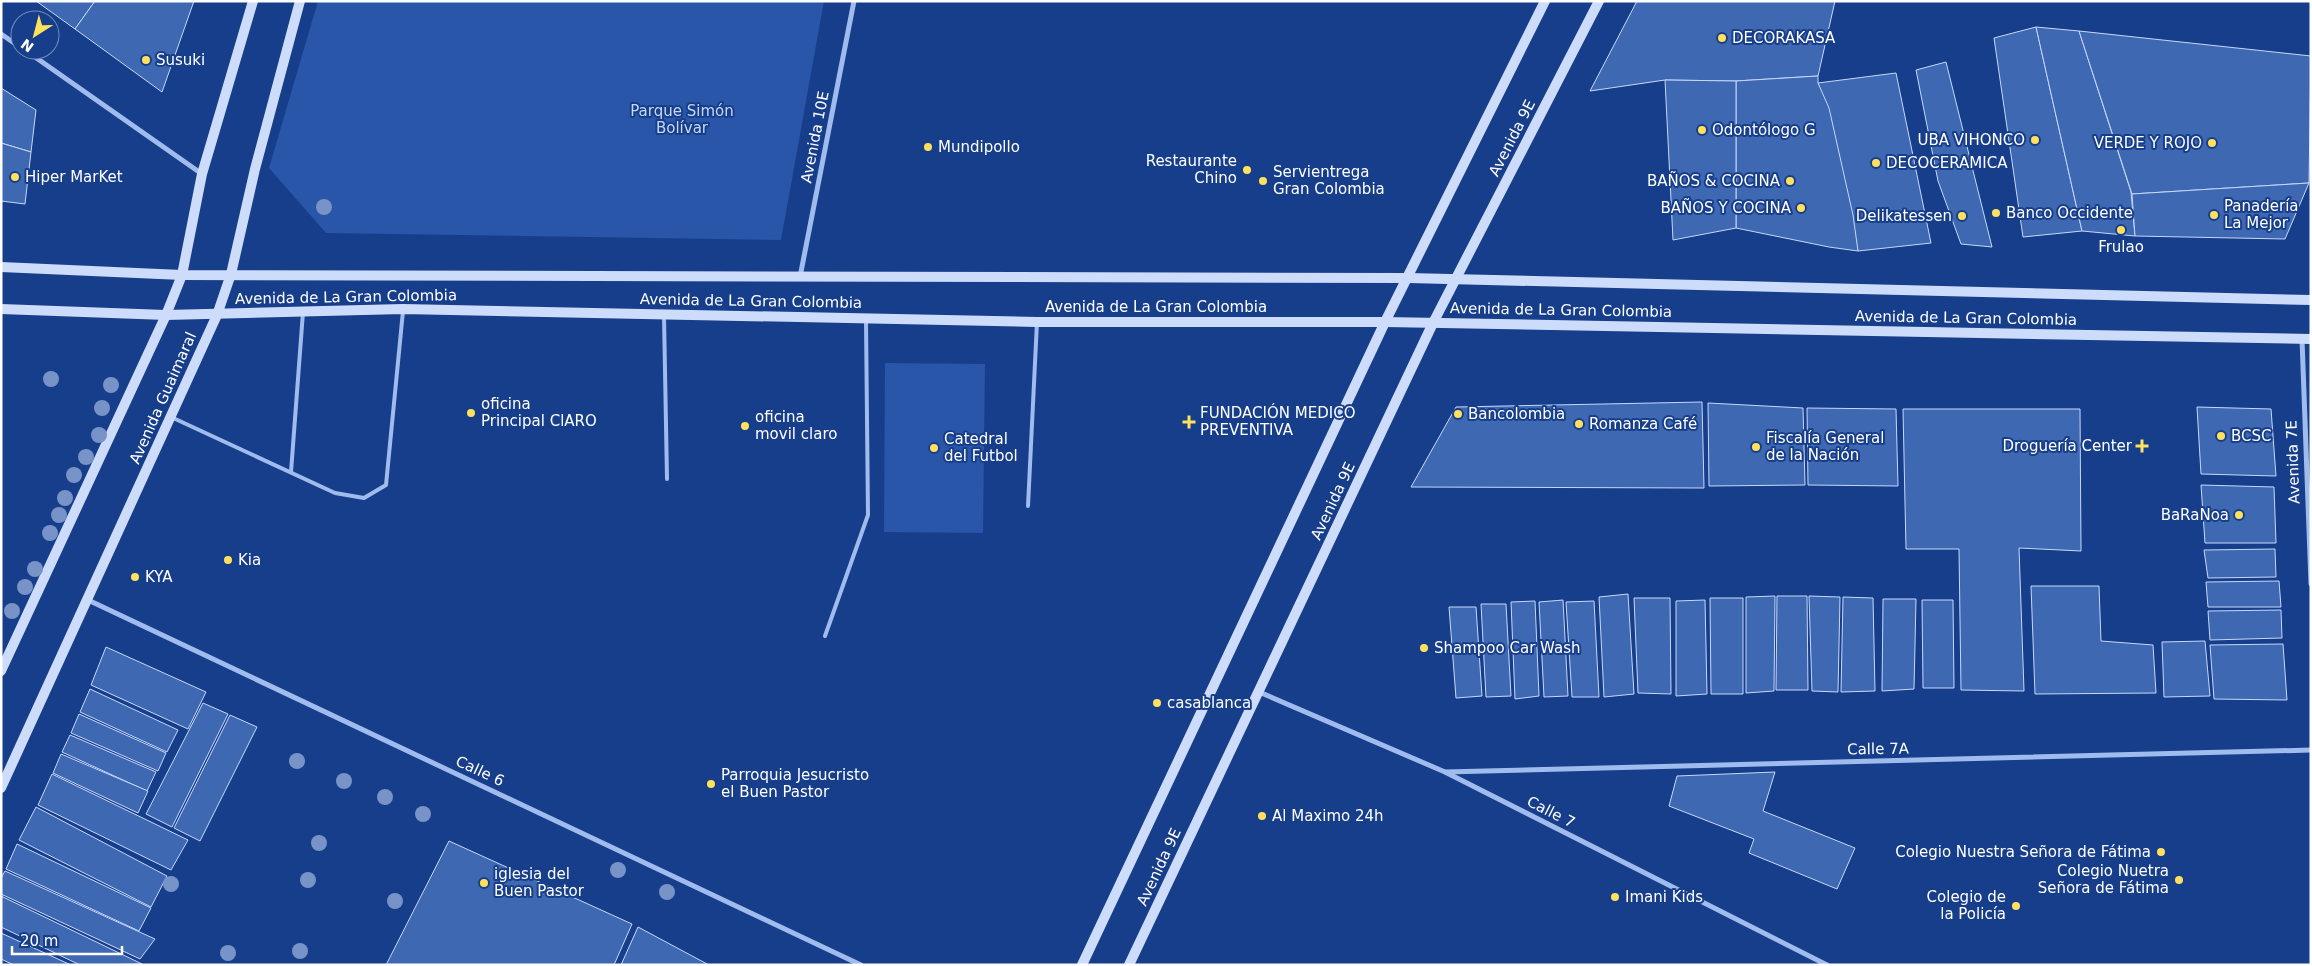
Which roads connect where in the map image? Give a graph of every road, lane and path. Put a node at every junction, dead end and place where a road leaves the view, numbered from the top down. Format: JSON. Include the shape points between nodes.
{"nodes":[{"id":1,"x":252,"y":1,"type":"edge"},
{"id":2,"x":300,"y":1,"type":"edge"},
{"id":3,"x":854,"y":1,"type":"edge"},
{"id":4,"x":1545,"y":1,"type":"edge"},
{"id":5,"x":1599,"y":1,"type":"edge"},
{"id":6,"x":39,"y":60,"type":"edge"},
{"id":7,"x":202,"y":174,"type":"junction"},
{"id":8,"x":1,"y":267,"type":"edge"},
{"id":9,"x":231,"y":274,"type":"junction"},
{"id":10,"x":182,"y":275,"type":"junction"},
{"id":11,"x":800,"y":277,"type":"junction"},
{"id":12,"x":1408,"y":278,"type":"junction"},
{"id":13,"x":1455,"y":281,"type":"junction"},
{"id":14,"x":2311,"y":300,"type":"edge"},
{"id":15,"x":1,"y":309,"type":"edge"},
{"id":16,"x":403,"y":309,"type":"junction"},
{"id":17,"x":303,"y":312,"type":"junction"},
{"id":18,"x":664,"y":314,"type":"junction"},
{"id":19,"x":166,"y":315,"type":"junction"},
{"id":20,"x":217,"y":315,"type":"junction"},
{"id":21,"x":866,"y":318,"type":"junction"},
{"id":22,"x":1037,"y":322,"type":"junction"},
{"id":23,"x":1385,"y":322,"type":"junction"},
{"id":24,"x":1433,"y":323,"type":"junction"},
{"id":25,"x":2306,"y":339,"type":"edge"},
{"id":26,"x":170,"y":417,"type":"junction"},
{"id":27,"x":291,"y":472,"type":"junction"},
{"id":28,"x":667,"y":479,"type":"dead end"},
{"id":29,"x":1028,"y":506,"type":"dead end"},
{"id":30,"x":2311,"y":584,"type":"edge"},
{"id":31,"x":88,"y":600,"type":"junction"},
{"id":32,"x":825,"y":636,"type":"dead end"},
{"id":33,"x":1,"y":671,"type":"edge"},
{"id":34,"x":1259,"y":692,"type":"junction"},
{"id":35,"x":2311,"y":750,"type":"edge"},
{"id":36,"x":1445,"y":772,"type":"junction"},
{"id":37,"x":1,"y":788,"type":"edge"},
{"id":38,"x":861,"y":965,"type":"edge"},
{"id":39,"x":1082,"y":965,"type":"edge"},
{"id":40,"x":1130,"y":965,"type":"edge"},
{"id":41,"x":1827,"y":965,"type":"edge"}],
"edges":[{"from":1,"to":7,"type":"street","name":"Avenida Guaimaral"},
{"from":2,"to":9,"type":"street","name":"Avenida Guaimaral"},
{"from":3,"to":11,"type":"street","name":"Avenida 10E"},
{"from":4,"to":12,"type":"street","name":"Avenida 9E"},
{"from":5,"to":13,"type":"street","name":"Avenida 9E"},
{"from":6,"to":7,"type":"street"},
{"from":7,"to":10,"type":"street","name":"Avenida Guaimaral"},
{"from":8,"to":10,"type":"street","name":"Avenida de La Gran Colombia"},
{"from":9,"to":10,"type":"street","name":"Avenida de La Gran Colombia"},
{"from":9,"to":11,"type":"street","name":"Avenida de La Gran Colombia"},
{"from":9,"to":20,"type":"street","name":"Avenida Guaimaral"},
{"from":10,"to":19,"type":"street","name":"Avenida Guaimaral"},
{"from":11,"to":12,"type":"street","name":"Avenida de La Gran Colombia"},
{"from":12,"to":13,"type":"street","name":"Avenida de La Gran Colombia"},
{"from":12,"to":23,"type":"street","name":"Avenida 9E"},
{"from":13,"to":14,"type":"street","name":"Avenida de La Gran Colombia"},
{"from":13,"to":24,"type":"street","name":"Avenida 9E"},
{"from":15,"to":19,"type":"street","name":"Avenida de La Gran Colombia"},
{"from":16,"to":17,"type":"street","name":"Avenida de La Gran Colombia"},
{"from":16,"to":18,"type":"street","name":"Avenida de La Gran Colombia"},
{"from":16,"to":27,"type":"lane","via":[[386,485],[364,498],[335,493]]},
{"from":17,"to":20,"type":"street","name":"Avenida de La Gran Colombia"},
{"from":17,"to":27,"type":"lane"},
{"from":18,"to":21,"type":"street","name":"Avenida de La Gran Colombia"},
{"from":18,"to":28,"type":"lane"},
{"from":19,"to":20,"type":"street","name":"Avenida de La Gran Colombia"},
{"from":19,"to":33,"type":"street","name":"Avenida Guaimaral"},
{"from":20,"to":26,"type":"street","name":"Avenida Guaimaral"},
{"from":21,"to":22,"type":"street","name":"Avenida de La Gran Colombia"},
{"from":21,"to":32,"type":"lane","via":[[868,515]]},
{"from":22,"to":23,"type":"street","name":"Avenida de La Gran Colombia"},
{"from":22,"to":29,"type":"lane"},
{"from":23,"to":24,"type":"street","name":"Avenida de La Gran Colombia"},
{"from":23,"to":39,"type":"street","name":"Avenida 9E"},
{"from":24,"to":25,"type":"street","name":"Avenida de La Gran Colombia"},
{"from":24,"to":34,"type":"street","name":"Avenida 9E"},
{"from":25,"to":30,"type":"street","name":"Avenida 7E"},
{"from":26,"to":27,"type":"lane"},
{"from":26,"to":31,"type":"street","name":"Avenida Guaimaral"},
{"from":31,"to":37,"type":"street","name":"Avenida Guaimaral"},
{"from":31,"to":38,"type":"street","name":"Calle 6"},
{"from":34,"to":36,"type":"street","name":"Calle 7"},
{"from":34,"to":40,"type":"street","name":"Avenida 9E"},
{"from":35,"to":36,"type":"street","name":"Calle 7A"},
{"from":36,"to":41,"type":"street","name":"Calle 7"}]}
